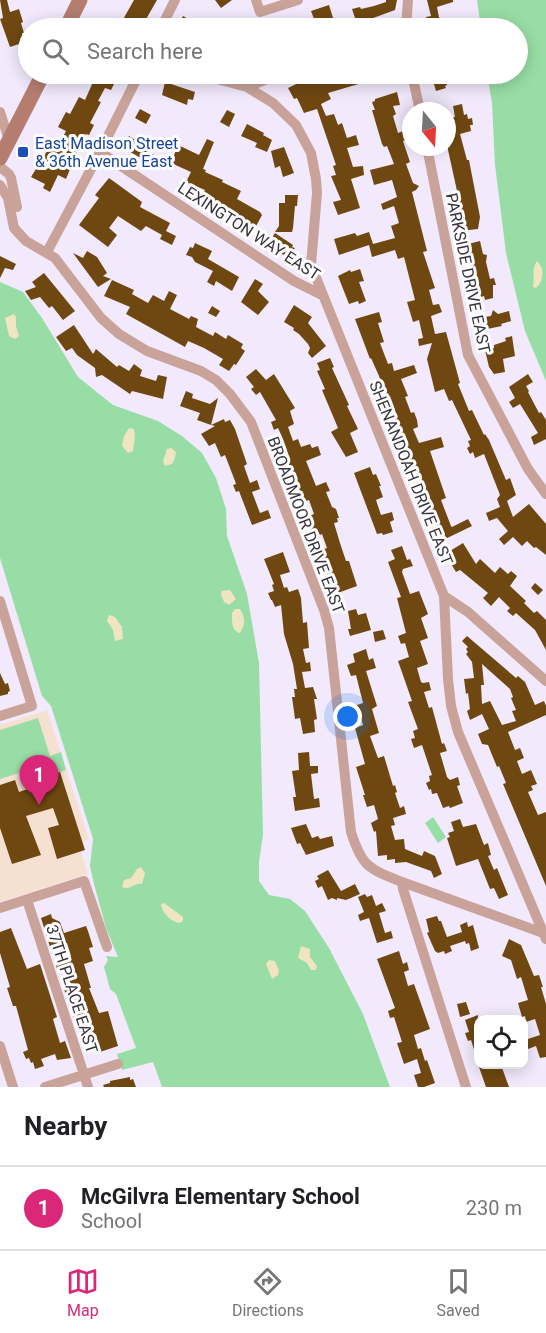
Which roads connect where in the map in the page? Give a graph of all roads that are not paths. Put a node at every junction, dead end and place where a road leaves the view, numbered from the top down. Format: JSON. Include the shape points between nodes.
{"nodes":[{"id":1,"x":81,"y":0,"type":"edge"},
{"id":2,"x":175,"y":0,"type":"edge"},
{"id":3,"x":256,"y":0,"type":"edge"},
{"id":4,"x":297,"y":0,"type":"edge"},
{"id":5,"x":408,"y":0,"type":"edge"},
{"id":6,"x":71,"y":18,"type":"edge"},
{"id":7,"x":166,"y":18,"type":"edge"},
{"id":8,"x":407,"y":18,"type":"edge"},
{"id":9,"x":38,"y":84,"type":"edge"},
{"id":10,"x":134,"y":84,"type":"edge"},
{"id":11,"x":236,"y":84,"type":"edge"},
{"id":12,"x":255,"y":84,"type":"edge"},
{"id":13,"x":414,"y":84,"type":"edge"},
{"id":14,"x":247,"y":87,"type":"junction"},
{"id":15,"x":418,"y":102,"type":"edge"},
{"id":16,"x":0,"y":112,"type":"edge"},
{"id":17,"x":9,"y":140,"type":"junction"},
{"id":18,"x":100,"y":152,"type":"junction"},
{"id":19,"x":429,"y":156,"type":"edge"},
{"id":20,"x":0,"y":158,"type":"edge"},
{"id":21,"x":0,"y":167,"type":"edge"},
{"id":22,"x":0,"y":185,"type":"edge"},
{"id":23,"x":20,"y":235,"type":"junction"},
{"id":24,"x":47,"y":252,"type":"junction"},
{"id":25,"x":322,"y":295,"type":"junction"},
{"id":26,"x":546,"y":494,"type":"edge"},
{"id":27,"x":444,"y":596,"type":"junction"},
{"id":28,"x":0,"y":601,"type":"edge"},
{"id":29,"x":546,"y":681,"type":"edge"},
{"id":30,"x":0,"y":716,"type":"edge"},
{"id":31,"x":402,"y":882,"type":"junction"},
{"id":32,"x":27,"y":900,"type":"junction"},
{"id":33,"x":0,"y":908,"type":"edge"},
{"id":34,"x":545,"y":936,"type":"edge"},
{"id":35,"x":107,"y":947,"type":"dead end"},
{"id":36,"x":0,"y":1046,"type":"edge"},
{"id":37,"x":118,"y":1064,"type":"dead end"},
{"id":38,"x":84,"y":1075,"type":"junction"},
{"id":39,"x":13,"y":1087,"type":"edge"},
{"id":40,"x":45,"y":1087,"type":"edge"},
{"id":41,"x":88,"y":1087,"type":"edge"},
{"id":42,"x":466,"y":1087,"type":"edge"}],
"edges":[{"from":1,"to":6,"type":"main road"},
{"from":2,"to":7,"type":"street"},
{"from":3,"to":4,"type":"street","via":[[260,12]]},
{"from":5,"to":8,"type":"street"},
{"from":9,"to":17,"type":"main road"},
{"from":10,"to":18,"type":"street"},
{"from":11,"to":14,"type":"street","name":"SHENANDOAH DRIVE EAST"},
{"from":12,"to":14,"type":"street"},
{"from":13,"to":15,"type":"street"},
{"from":14,"to":25,"type":"street","name":"SHENANDOAH DRIVE EAST","via":[[291,119],[311,153],[317,193],[311,265]]},
{"from":16,"to":17,"type":"street"},
{"from":17,"to":20,"type":"main road"},
{"from":18,"to":24,"type":"street"},
{"from":18,"to":25,"type":"street","name":"LEXINGTON WAY EAST","via":[[294,281]]},
{"from":19,"to":26,"type":"street","name":"PARKSIDE DRIVE EAST","via":[[468,355],[528,469]]},
{"from":21,"to":23,"type":"street","via":[[11,178]]},
{"from":22,"to":23,"type":"street"},
{"from":23,"to":24,"type":"street","name":"BROADMOOR DRIVE EAST"},
{"from":24,"to":31,"type":"street","name":"BROADMOOR DRIVE EAST","via":[[119,334],[147,351],[201,370],[230,394],[251,422],[329,628],[347,812],[357,850],[375,872]]},
{"from":25,"to":27,"type":"street","name":"SHENANDOAH DRIVE EAST"},
{"from":27,"to":29,"type":"street","via":[[468,612]]},
{"from":27,"to":34,"type":"street","name":"SHENANDOAH DRIVE EAST","via":[[448,679],[458,732]]},
{"from":28,"to":30,"type":"street","via":[[32,706]]},
{"from":31,"to":34,"type":"street","name":"BROADMOOR DRIVE EAST"},
{"from":31,"to":42,"type":"street"},
{"from":32,"to":33,"type":"street"},
{"from":32,"to":35,"type":"street","via":[[84,881]]},
{"from":32,"to":38,"type":"street","name":"37TH PLACE EAST"},
{"from":36,"to":39,"type":"street"},
{"from":37,"to":38,"type":"street"},
{"from":38,"to":40,"type":"street"},
{"from":38,"to":41,"type":"street","name":"37TH PLACE EAST"}]}
